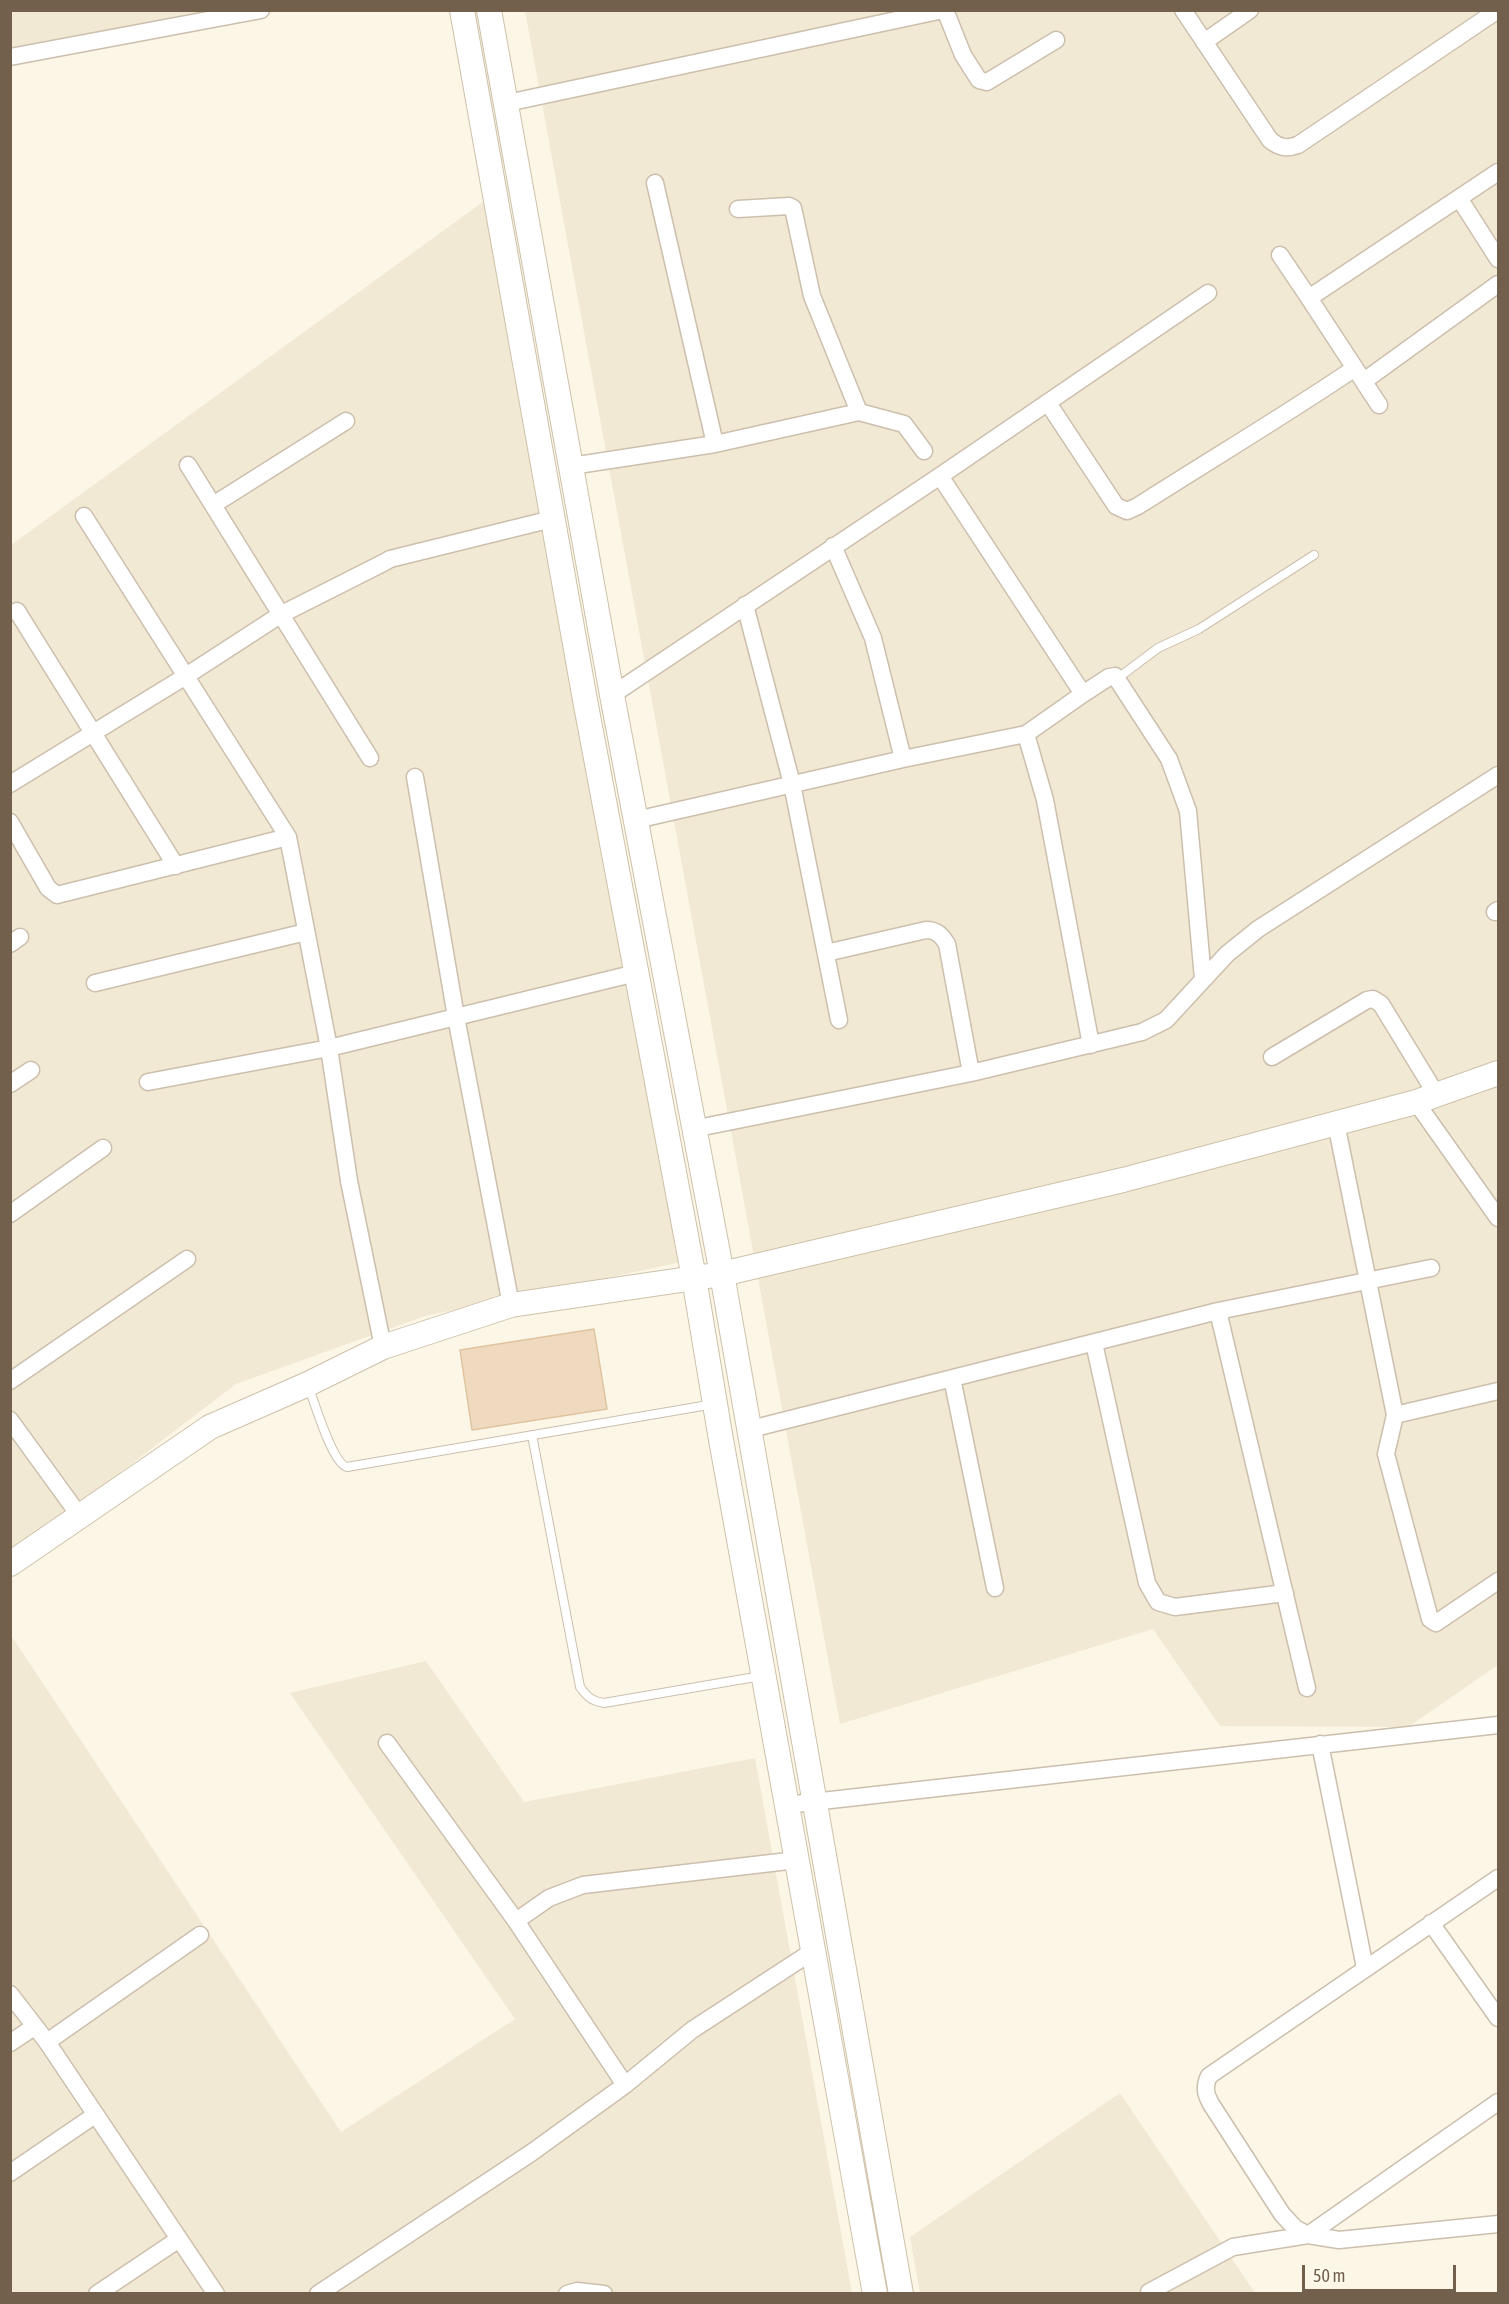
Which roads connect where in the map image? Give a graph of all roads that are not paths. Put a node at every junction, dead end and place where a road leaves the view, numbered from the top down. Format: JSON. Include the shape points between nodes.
{"nodes":[{"id":1,"x":261,"y":10,"type":"edge"},
{"id":2,"x":462,"y":10,"type":"edge"},
{"id":3,"x":489,"y":10,"type":"edge"},
{"id":4,"x":944,"y":10,"type":"edge"},
{"id":5,"x":1183,"y":10,"type":"edge"},
{"id":6,"x":1250,"y":10,"type":"edge"},
{"id":7,"x":1498,"y":10,"type":"edge"},
{"id":8,"x":1056,"y":40,"type":"dead end"},
{"id":9,"x":1204,"y":42,"type":"junction"},
{"id":10,"x":10,"y":57,"type":"edge"},
{"id":11,"x":507,"y":103,"type":"junction"},
{"id":12,"x":1498,"y":172,"type":"edge"},
{"id":13,"x":655,"y":183,"type":"dead end"},
{"id":14,"x":1459,"y":198,"type":"junction"},
{"id":15,"x":738,"y":209,"type":"dead end"},
{"id":16,"x":1280,"y":255,"type":"dead end"},
{"id":17,"x":1498,"y":259,"type":"edge"},
{"id":18,"x":1498,"y":284,"type":"edge"},
{"id":19,"x":1208,"y":293,"type":"dead end"},
{"id":20,"x":1309,"y":298,"type":"junction"},
{"id":21,"x":1360,"y":375,"type":"junction"},
{"id":22,"x":1048,"y":403,"type":"junction"},
{"id":23,"x":1379,"y":405,"type":"dead end"},
{"id":24,"x":860,"y":412,"type":"junction"},
{"id":25,"x":346,"y":421,"type":"dead end"},
{"id":26,"x":715,"y":444,"type":"junction"},
{"id":27,"x":924,"y":451,"type":"dead end"},
{"id":28,"x":188,"y":465,"type":"dead end"},
{"id":29,"x":571,"y":466,"type":"junction"},
{"id":30,"x":940,"y":476,"type":"junction"},
{"id":31,"x":213,"y":505,"type":"junction"},
{"id":32,"x":84,"y":516,"type":"dead end"},
{"id":33,"x":552,"y":519,"type":"junction"},
{"id":34,"x":834,"y":546,"type":"junction"},
{"id":35,"x":1314,"y":555,"type":"dead end"},
{"id":36,"x":745,"y":605,"type":"junction"},
{"id":37,"x":17,"y":611,"type":"dead end"},
{"id":38,"x":280,"y":615,"type":"junction"},
{"id":39,"x":186,"y":676,"type":"junction"},
{"id":40,"x":1118,"y":678,"type":"junction"},
{"id":41,"x":1083,"y":694,"type":"junction"},
{"id":42,"x":612,"y":695,"type":"junction"},
{"id":43,"x":93,"y":732,"type":"junction"},
{"id":44,"x":1026,"y":734,"type":"junction"},
{"id":45,"x":370,"y":758,"type":"dead end"},
{"id":46,"x":903,"y":759,"type":"junction"},
{"id":47,"x":1498,"y":775,"type":"edge"},
{"id":48,"x":415,"y":777,"type":"dead end"},
{"id":49,"x":10,"y":784,"type":"edge"},
{"id":50,"x":792,"y":784,"type":"junction"},
{"id":51,"x":636,"y":820,"type":"junction"},
{"id":52,"x":10,"y":822,"type":"edge"},
{"id":53,"x":288,"y":837,"type":"junction"},
{"id":54,"x":176,"y":866,"type":"junction"},
{"id":55,"x":306,"y":932,"type":"junction"},
{"id":56,"x":826,"y":953,"type":"junction"},
{"id":57,"x":636,"y":973,"type":"junction"},
{"id":58,"x":1203,"y":979,"type":"junction"},
{"id":59,"x":95,"y":983,"type":"dead end"},
{"id":60,"x":456,"y":1017,"type":"junction"},
{"id":61,"x":839,"y":1020,"type":"dead end"},
{"id":62,"x":1091,"y":1045,"type":"junction"},
{"id":63,"x":329,"y":1048,"type":"junction"},
{"id":64,"x":1272,"y":1057,"type":"dead end"},
{"id":65,"x":31,"y":1070,"type":"dead end"},
{"id":66,"x":971,"y":1073,"type":"junction"},
{"id":67,"x":1498,"y":1073,"type":"edge"},
{"id":68,"x":148,"y":1082,"type":"dead end"},
{"id":69,"x":10,"y":1084,"type":"edge"},
{"id":70,"x":1426,"y":1098,"type":"junction"},
{"id":71,"x":1336,"y":1123,"type":"junction"},
{"id":72,"x":693,"y":1129,"type":"junction"},
{"id":73,"x":103,"y":1148,"type":"dead end"},
{"id":74,"x":10,"y":1214,"type":"edge"},
{"id":75,"x":1498,"y":1218,"type":"edge"},
{"id":76,"x":187,"y":1259,"type":"dead end"},
{"id":77,"x":1431,"y":1268,"type":"dead end"},
{"id":78,"x":722,"y":1274,"type":"junction"},
{"id":79,"x":694,"y":1278,"type":"junction"},
{"id":80,"x":1366,"y":1280,"type":"junction"},
{"id":81,"x":511,"y":1305,"type":"junction"},
{"id":82,"x":1218,"y":1311,"type":"junction"},
{"id":83,"x":1094,"y":1342,"type":"junction"},
{"id":84,"x":383,"y":1347,"type":"junction"},
{"id":85,"x":952,"y":1378,"type":"junction"},
{"id":86,"x":10,"y":1381,"type":"edge"},
{"id":87,"x":308,"y":1384,"type":"junction"},
{"id":88,"x":1498,"y":1391,"type":"edge"},
{"id":89,"x":715,"y":1404,"type":"junction"},
{"id":90,"x":1395,"y":1415,"type":"junction"},
{"id":91,"x":10,"y":1420,"type":"edge"},
{"id":92,"x":747,"y":1430,"type":"junction"},
{"id":93,"x":532,"y":1435,"type":"junction"},
{"id":94,"x":79,"y":1515,"type":"junction"},
{"id":95,"x":10,"y":1564,"type":"edge"},
{"id":96,"x":1498,"y":1581,"type":"edge"},
{"id":97,"x":995,"y":1588,"type":"dead end"},
{"id":98,"x":1285,"y":1593,"type":"junction"},
{"id":99,"x":763,"y":1675,"type":"junction"},
{"id":100,"x":1307,"y":1688,"type":"dead end"},
{"id":101,"x":1498,"y":1725,"type":"edge"},
{"id":102,"x":387,"y":1743,"type":"dead end"},
{"id":103,"x":1320,"y":1744,"type":"junction"},
{"id":104,"x":814,"y":1802,"type":"junction"},
{"id":105,"x":786,"y":1805,"type":"junction"},
{"id":106,"x":797,"y":1860,"type":"junction"},
{"id":107,"x":1498,"y":1878,"type":"edge"},
{"id":108,"x":516,"y":1920,"type":"junction"},
{"id":109,"x":1431,"y":1923,"type":"junction"},
{"id":110,"x":201,"y":1935,"type":"dead end"},
{"id":111,"x":813,"y":1951,"type":"junction"},
{"id":112,"x":1365,"y":1968,"type":"junction"},
{"id":113,"x":10,"y":1994,"type":"edge"},
{"id":114,"x":1498,"y":2018,"type":"edge"},
{"id":115,"x":34,"y":2027,"type":"junction"},
{"id":116,"x":47,"y":2042,"type":"junction"},
{"id":117,"x":10,"y":2043,"type":"edge"},
{"id":118,"x":625,"y":2085,"type":"junction"},
{"id":119,"x":1498,"y":2102,"type":"edge"},
{"id":120,"x":95,"y":2115,"type":"junction"},
{"id":121,"x":10,"y":2173,"type":"edge"},
{"id":122,"x":1498,"y":2224,"type":"edge"},
{"id":123,"x":1308,"y":2235,"type":"junction"},
{"id":124,"x":179,"y":2239,"type":"junction"},
{"id":125,"x":1149,"y":2292,"type":"dead end"},
{"id":126,"x":97,"y":2294,"type":"edge"},
{"id":127,"x":216,"y":2294,"type":"edge"},
{"id":128,"x":318,"y":2294,"type":"edge"},
{"id":129,"x":567,"y":2294,"type":"edge"},
{"id":130,"x":604,"y":2294,"type":"edge"},
{"id":131,"x":874,"y":2294,"type":"edge"},
{"id":132,"x":901,"y":2294,"type":"edge"}],
"edges":[{"from":1,"to":10,"type":"street"},
{"from":2,"to":33,"type":"main road"},
{"from":3,"to":11,"type":"main road"},
{"from":4,"to":8,"type":"street","via":[[963,55],[983,82]]},
{"from":4,"to":11,"type":"street"},
{"from":5,"to":9,"type":"street"},
{"from":6,"to":9,"type":"street"},
{"from":7,"to":9,"type":"street","via":[[1290,147],[1277,146],[1270,140]]},
{"from":11,"to":29,"type":"main road"},
{"from":12,"to":14,"type":"street"},
{"from":13,"to":26,"type":"street"},
{"from":14,"to":17,"type":"street"},
{"from":14,"to":20,"type":"street"},
{"from":15,"to":24,"type":"street","via":[[793,208],[812,296]]},
{"from":16,"to":20,"type":"street"},
{"from":18,"to":21,"type":"street"},
{"from":19,"to":22,"type":"street"},
{"from":20,"to":21,"type":"street"},
{"from":21,"to":22,"type":"street","via":[[1299,406],[1127,511],[1116,506]]},
{"from":21,"to":23,"type":"street"},
{"from":22,"to":30,"type":"street"},
{"from":24,"to":26,"type":"street"},
{"from":24,"to":27,"type":"street","via":[[904,424]]},
{"from":25,"to":31,"type":"street"},
{"from":26,"to":29,"type":"street"},
{"from":28,"to":31,"type":"street"},
{"from":29,"to":42,"type":"main road"},
{"from":30,"to":34,"type":"street"},
{"from":30,"to":41,"type":"street"},
{"from":31,"to":38,"type":"street"},
{"from":32,"to":39,"type":"street"},
{"from":33,"to":38,"type":"street","via":[[390,559]]},
{"from":33,"to":57,"type":"main road"},
{"from":34,"to":36,"type":"street"},
{"from":34,"to":46,"type":"street","via":[[873,638]]},
{"from":35,"to":40,"type":"lane","via":[[1199,629],[1158,648]]},
{"from":36,"to":42,"type":"street"},
{"from":36,"to":50,"type":"street"},
{"from":37,"to":43,"type":"street"},
{"from":38,"to":39,"type":"street"},
{"from":38,"to":45,"type":"street"},
{"from":39,"to":43,"type":"street"},
{"from":39,"to":53,"type":"street"},
{"from":40,"to":41,"type":"street","via":[[1110,677]]},
{"from":40,"to":58,"type":"street","via":[[1169,759],[1188,811]]},
{"from":41,"to":44,"type":"street"},
{"from":42,"to":51,"type":"main road"},
{"from":43,"to":49,"type":"street"},
{"from":43,"to":54,"type":"street"},
{"from":44,"to":46,"type":"street"},
{"from":44,"to":62,"type":"street","via":[[1045,800]]},
{"from":46,"to":50,"type":"street"},
{"from":47,"to":58,"type":"street","via":[[1258,929]]},
{"from":48,"to":60,"type":"street"},
{"from":50,"to":51,"type":"street"},
{"from":50,"to":56,"type":"street"},
{"from":51,"to":72,"type":"main road"},
{"from":52,"to":54,"type":"street","via":[[48,888],[57,895]]},
{"from":53,"to":54,"type":"street"},
{"from":53,"to":55,"type":"street"},
{"from":55,"to":59,"type":"street"},
{"from":55,"to":63,"type":"street"},
{"from":56,"to":61,"type":"street"},
{"from":56,"to":66,"type":"street","via":[[926,930],[942,935]]},
{"from":57,"to":60,"type":"street"},
{"from":57,"to":79,"type":"main road"},
{"from":58,"to":62,"type":"street","via":[[1166,1020],[1142,1032]]},
{"from":60,"to":63,"type":"street"},
{"from":60,"to":81,"type":"street"},
{"from":62,"to":66,"type":"street"},
{"from":63,"to":68,"type":"street"},
{"from":63,"to":84,"type":"street","via":[[349,1181]]},
{"from":64,"to":70,"type":"street","via":[[1373,999],[1381,1004]]},
{"from":65,"to":69,"type":"street"},
{"from":66,"to":72,"type":"street"},
{"from":67,"to":70,"type":"main road"},
{"from":70,"to":71,"type":"main road"},
{"from":70,"to":75,"type":"street"},
{"from":71,"to":78,"type":"main road","via":[[1123,1180]]},
{"from":71,"to":80,"type":"street"},
{"from":72,"to":78,"type":"main road"},
{"from":73,"to":74,"type":"street"},
{"from":76,"to":86,"type":"street"},
{"from":77,"to":80,"type":"street"},
{"from":78,"to":79,"type":"main road"},
{"from":78,"to":92,"type":"main road"},
{"from":79,"to":81,"type":"main road"},
{"from":79,"to":89,"type":"main road"},
{"from":80,"to":82,"type":"street"},
{"from":80,"to":90,"type":"street"},
{"from":81,"to":84,"type":"main road"},
{"from":82,"to":83,"type":"street"},
{"from":82,"to":98,"type":"street"},
{"from":83,"to":85,"type":"street"},
{"from":83,"to":98,"type":"street","via":[[1147,1583],[1158,1602],[1175,1607]]},
{"from":84,"to":87,"type":"main road"},
{"from":85,"to":92,"type":"street"},
{"from":85,"to":97,"type":"street"},
{"from":87,"to":93,"type":"lane","via":[[334,1456],[342,1467]]},
{"from":87,"to":94,"type":"main road","via":[[210,1427]]},
{"from":88,"to":90,"type":"street"},
{"from":89,"to":93,"type":"lane"},
{"from":89,"to":99,"type":"main road"},
{"from":90,"to":96,"type":"street","via":[[1386,1454],[1430,1619],[1436,1623]]},
{"from":91,"to":94,"type":"street"},
{"from":92,"to":104,"type":"main road"},
{"from":93,"to":99,"type":"lane","via":[[580,1687],[586,1695],[592,1701],[604,1703]]},
{"from":94,"to":95,"type":"main road"},
{"from":98,"to":100,"type":"street"},
{"from":99,"to":105,"type":"main road"},
{"from":101,"to":103,"type":"street"},
{"from":102,"to":108,"type":"street"},
{"from":103,"to":104,"type":"street"},
{"from":103,"to":112,"type":"street"},
{"from":104,"to":105,"type":"street"},
{"from":104,"to":132,"type":"main road"},
{"from":105,"to":106,"type":"main road"},
{"from":106,"to":108,"type":"street","via":[[583,1885],[549,1898]]},
{"from":106,"to":111,"type":"main road"},
{"from":107,"to":109,"type":"street"},
{"from":108,"to":118,"type":"street"},
{"from":109,"to":112,"type":"street"},
{"from":109,"to":114,"type":"street"},
{"from":110,"to":116,"type":"street"},
{"from":111,"to":118,"type":"street","via":[[692,2030]]},
{"from":111,"to":131,"type":"main road"},
{"from":112,"to":123,"type":"street","via":[[1209,2076],[1205,2085],[1205,2094],[1282,2214]]},
{"from":113,"to":115,"type":"street"},
{"from":115,"to":116,"type":"street"},
{"from":115,"to":117,"type":"street"},
{"from":116,"to":120,"type":"street"},
{"from":118,"to":128,"type":"street","via":[[531,2154]]},
{"from":119,"to":123,"type":"street"},
{"from":120,"to":121,"type":"street"},
{"from":120,"to":124,"type":"street"},
{"from":122,"to":123,"type":"street","via":[[1339,2240]]},
{"from":123,"to":125,"type":"street","via":[[1233,2247]]},
{"from":124,"to":126,"type":"street"},
{"from":124,"to":127,"type":"street"},
{"from":129,"to":130,"type":"street","via":[[577,2290]]}]}
